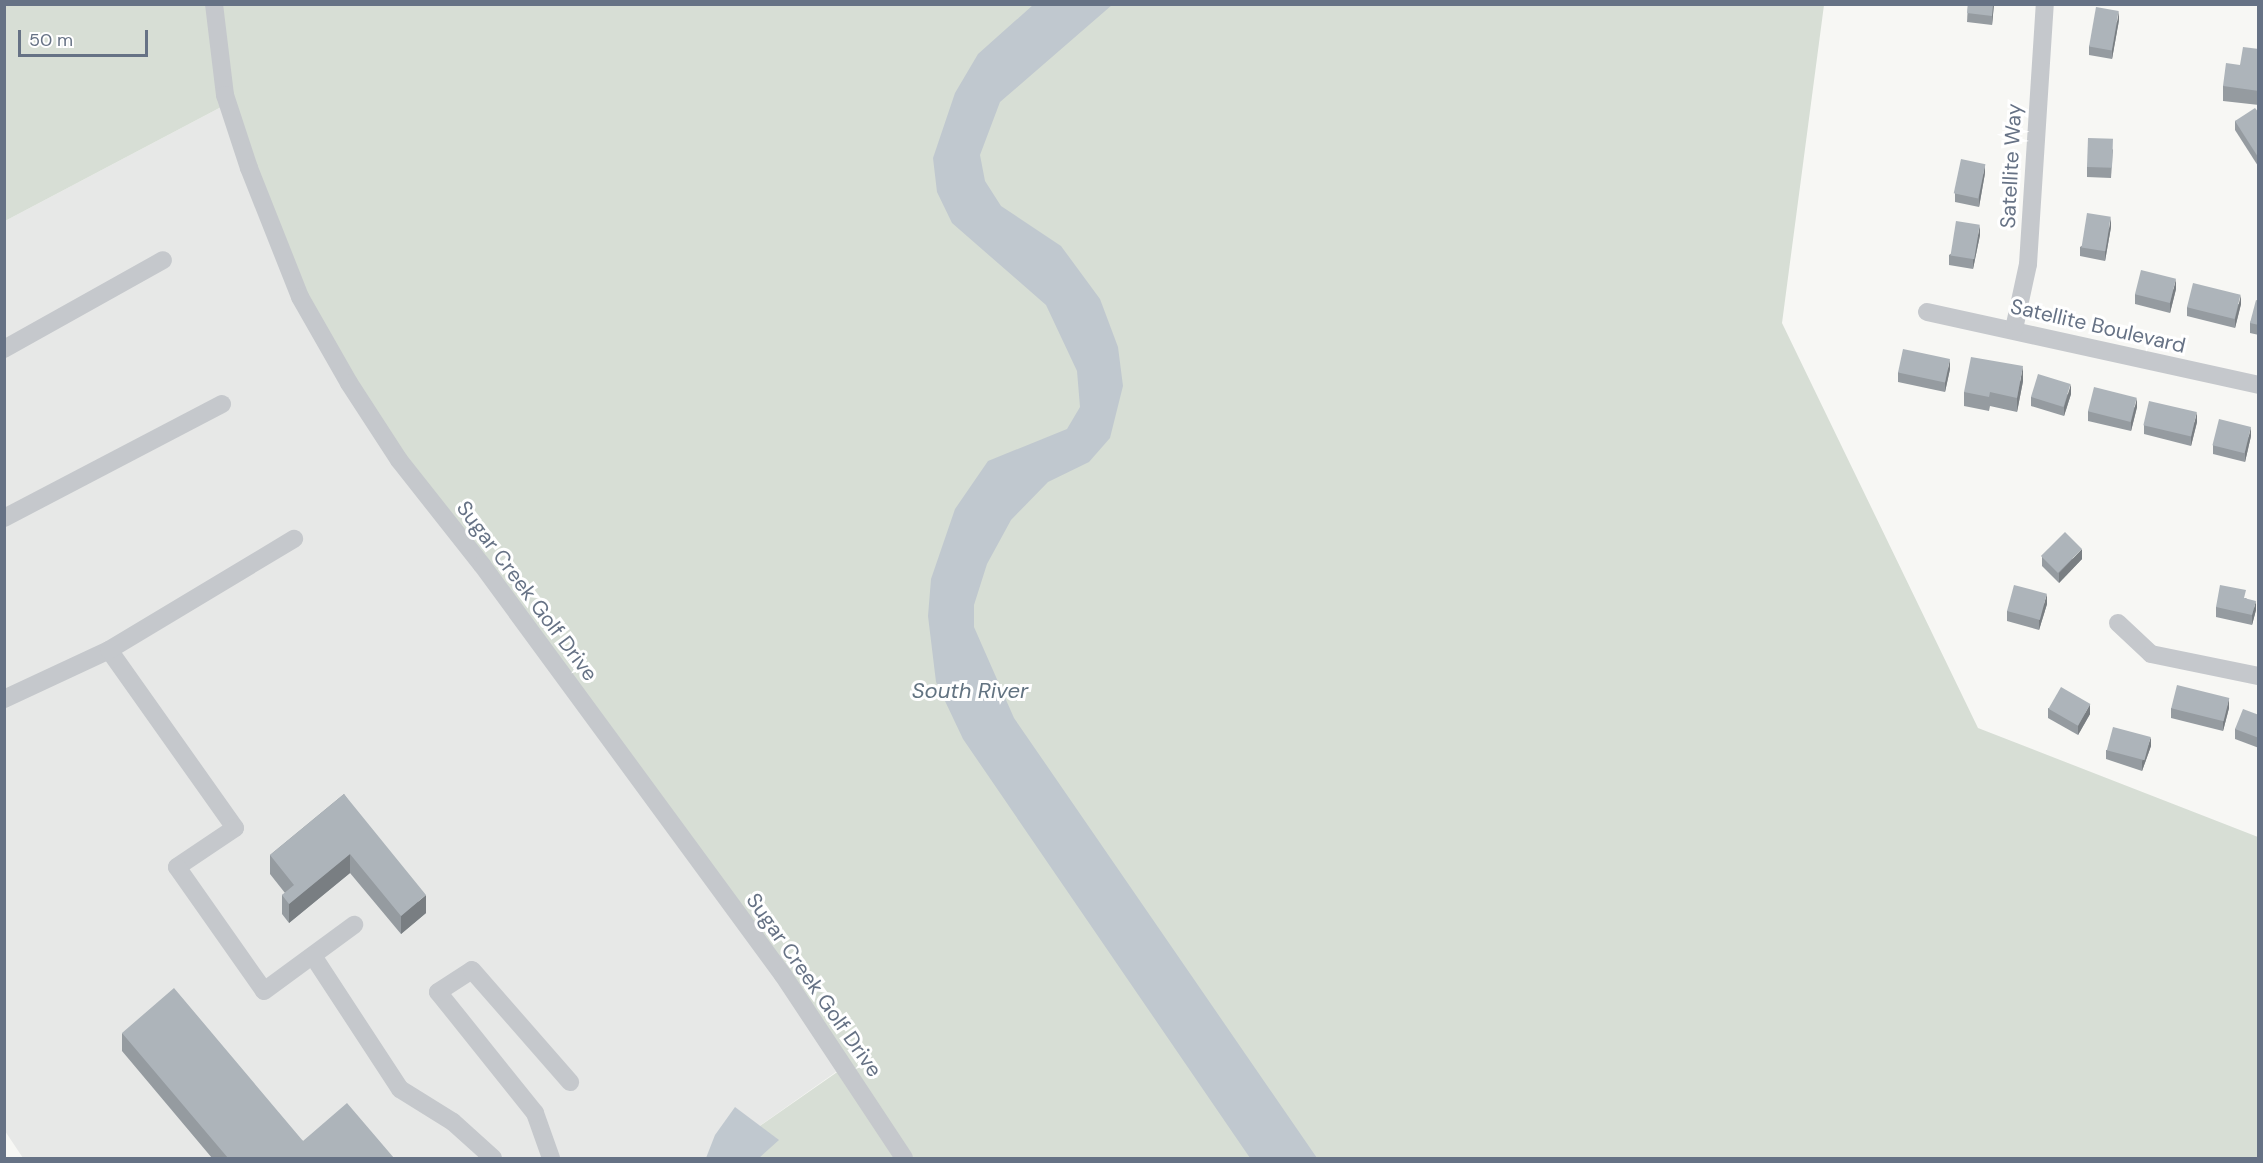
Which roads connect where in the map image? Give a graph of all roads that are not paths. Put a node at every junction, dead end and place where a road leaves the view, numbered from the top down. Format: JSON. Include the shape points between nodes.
{"nodes":[{"id":1,"x":214,"y":4,"type":"edge"},
{"id":2,"x":2045,"y":4,"type":"edge"},
{"id":3,"x":163,"y":260,"type":"dead end"},
{"id":4,"x":1927,"y":312,"type":"dead end"},
{"id":5,"x":2014,"y":329,"type":"junction"},
{"id":6,"x":4,"y":349,"type":"edge"},
{"id":7,"x":2259,"y":386,"type":"edge"},
{"id":8,"x":222,"y":404,"type":"dead end"},
{"id":9,"x":4,"y":518,"type":"edge"},
{"id":10,"x":294,"y":539,"type":"dead end"},
{"id":11,"x":2118,"y":623,"type":"dead end"},
{"id":12,"x":109,"y":650,"type":"junction"},
{"id":13,"x":2259,"y":676,"type":"edge"},
{"id":14,"x":4,"y":699,"type":"edge"},
{"id":15,"x":354,"y":925,"type":"dead end"},
{"id":16,"x":313,"y":956,"type":"junction"},
{"id":17,"x":570,"y":1082,"type":"dead end"},
{"id":18,"x":493,"y":1158,"type":"edge"},
{"id":19,"x":551,"y":1158,"type":"edge"},
{"id":20,"x":904,"y":1158,"type":"edge"}],
"edges":[{"from":1,"to":20,"type":"street","name":"Sugar Creek Golf Drive","via":[[225,95],[249,168],[300,297],[349,383],[399,460],[482,565],[783,975]]},
{"from":2,"to":5,"type":"street","name":"Satellite Way","via":[[2028,264]]},
{"from":3,"to":6,"type":"street"},
{"from":4,"to":5,"type":"street","name":"Satellite Boulevard"},
{"from":5,"to":7,"type":"street","name":"Satellite Boulevard"},
{"from":8,"to":9,"type":"street"},
{"from":10,"to":12,"type":"street"},
{"from":11,"to":13,"type":"street","via":[[2151,654]]},
{"from":12,"to":14,"type":"street"},
{"from":12,"to":16,"type":"street","via":[[235,828],[177,867],[264,991]]},
{"from":15,"to":16,"type":"street"},
{"from":16,"to":18,"type":"street","via":[[400,1089],[453,1122]]},
{"from":17,"to":19,"type":"street","via":[[472,970],[438,992],[535,1113]]}]}
